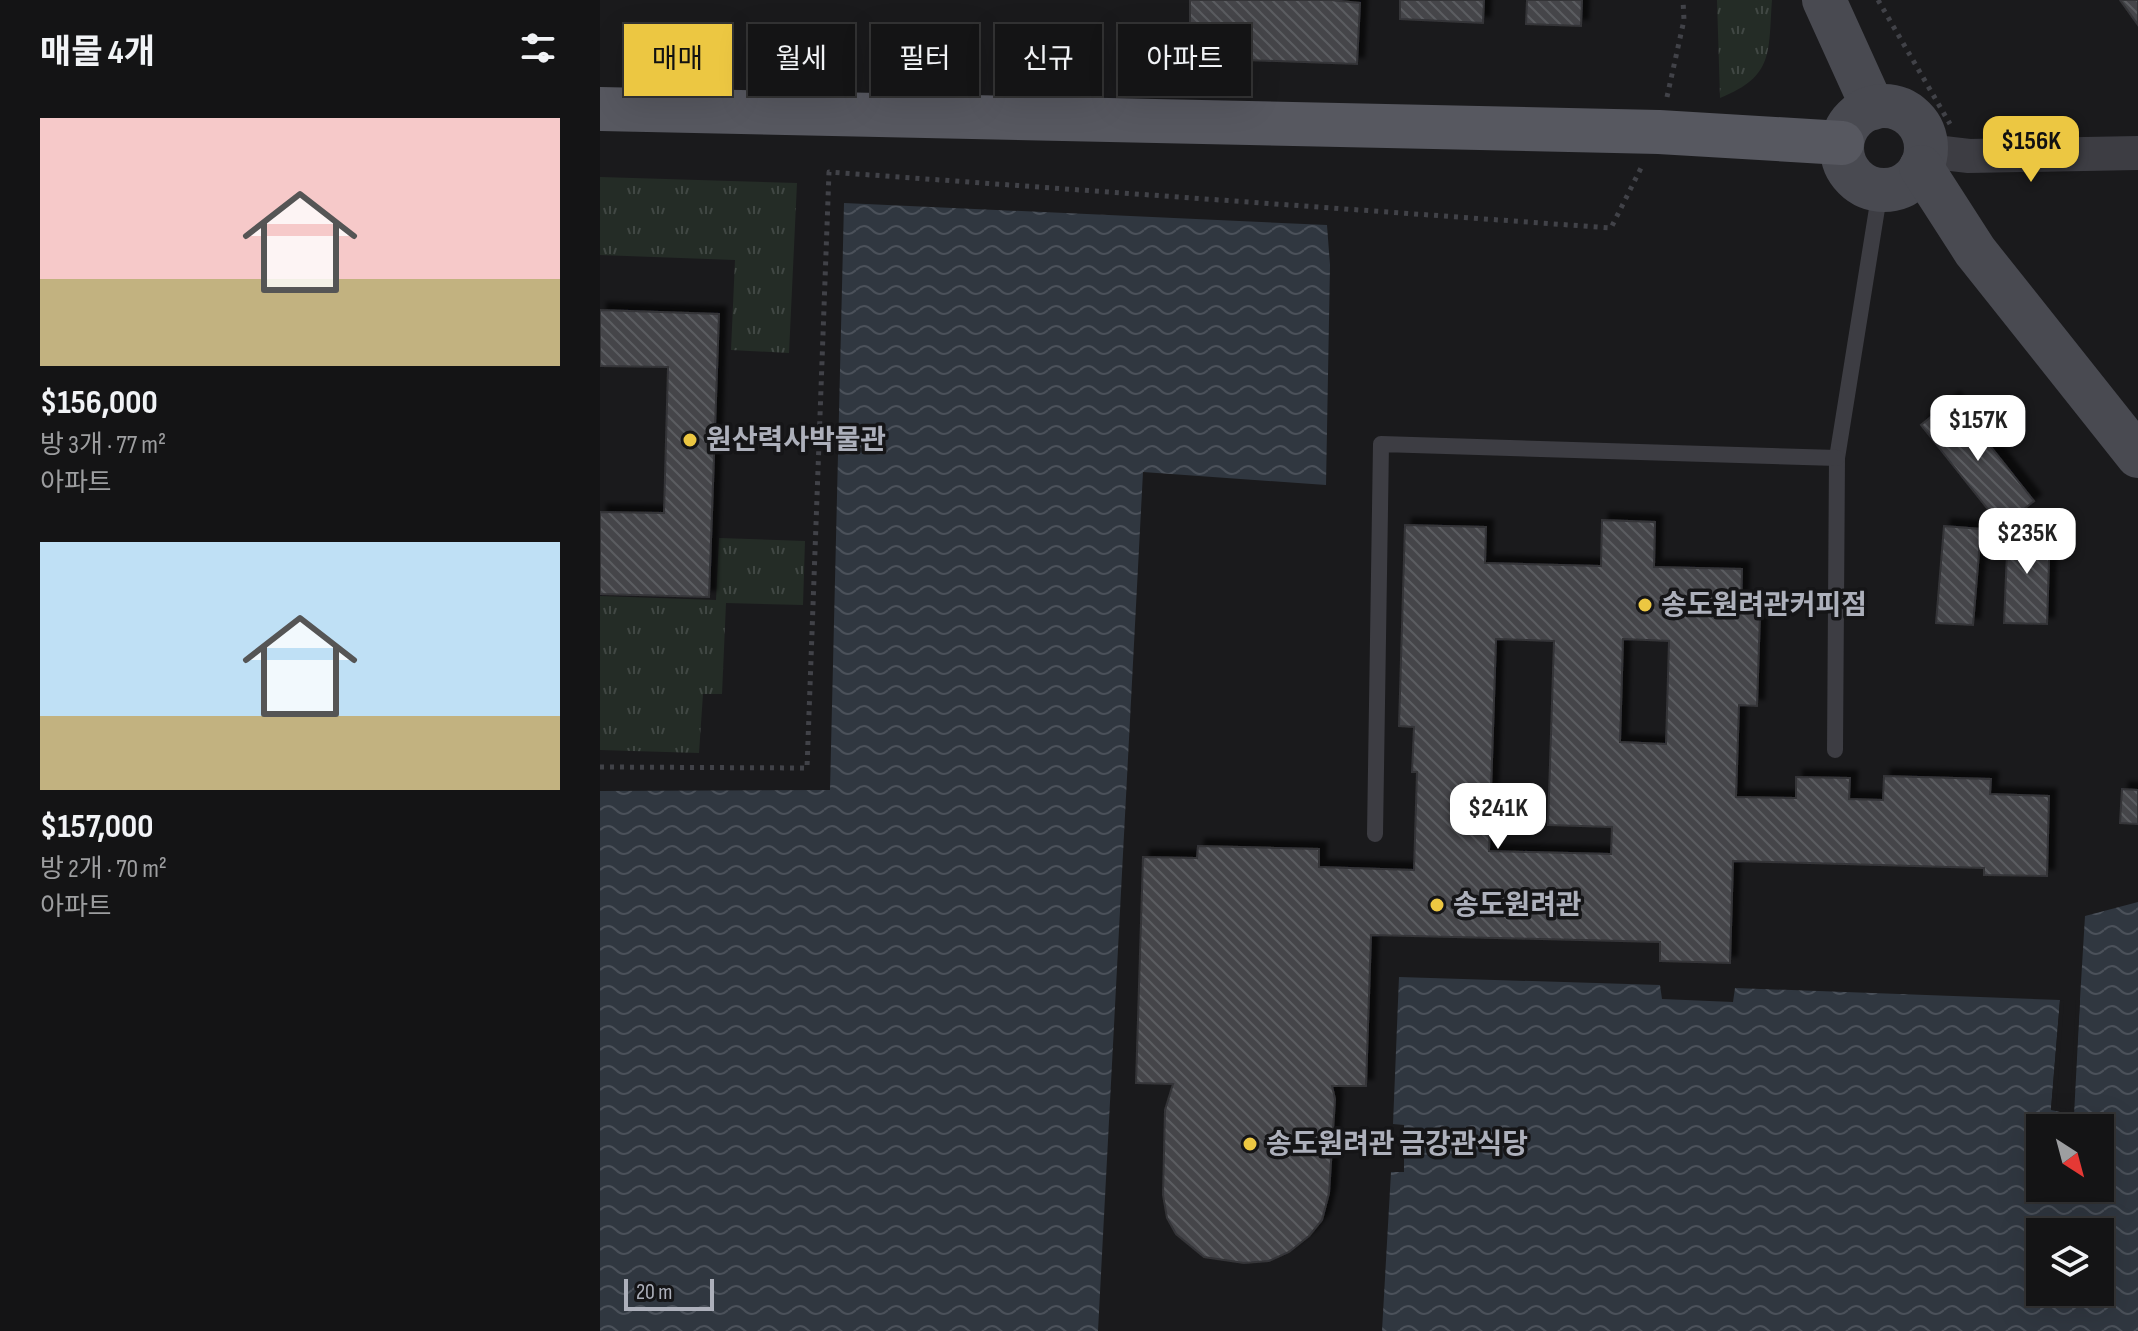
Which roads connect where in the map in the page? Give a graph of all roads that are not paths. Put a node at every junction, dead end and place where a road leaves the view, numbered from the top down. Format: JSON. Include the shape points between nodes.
{"nodes":[{"id":1,"x":1824,"y":0,"type":"edge"},
{"id":2,"x":1873,"y":108,"type":"junction"},
{"id":3,"x":600,"y":109,"type":"edge"},
{"id":4,"x":1842,"y":143,"type":"junction"},
{"id":5,"x":2138,"y":153,"type":"edge"},
{"id":6,"x":1924,"y":159,"type":"junction"},
{"id":7,"x":1880,"y":190,"type":"junction"},
{"id":8,"x":2138,"y":456,"type":"edge"},
{"id":9,"x":1837,"y":458,"type":"junction"},
{"id":10,"x":1835,"y":750,"type":"dead end"},
{"id":11,"x":1375,"y":834,"type":"dead end"}],
"edges":[{"from":1,"to":2,"type":"main road"},
{"from":2,"to":4,"type":"main road","via":[[1852,120]]},
{"from":2,"to":6,"type":"main road","via":[[1886,106],[1909,116],[1924,136]]},
{"from":3,"to":4,"type":"main road","via":[[1659,132]]},
{"from":4,"to":7,"type":"main road","via":[[1842,156],[1855,180]]},
{"from":5,"to":6,"type":"street"},
{"from":6,"to":7,"type":"main road","via":[[1904,185]]},
{"from":6,"to":8,"type":"main road","via":[[1975,251]]},
{"from":7,"to":9,"type":"lane"},
{"from":9,"to":10,"type":"lane"},
{"from":9,"to":11,"type":"lane","via":[[1381,444]]}]}
